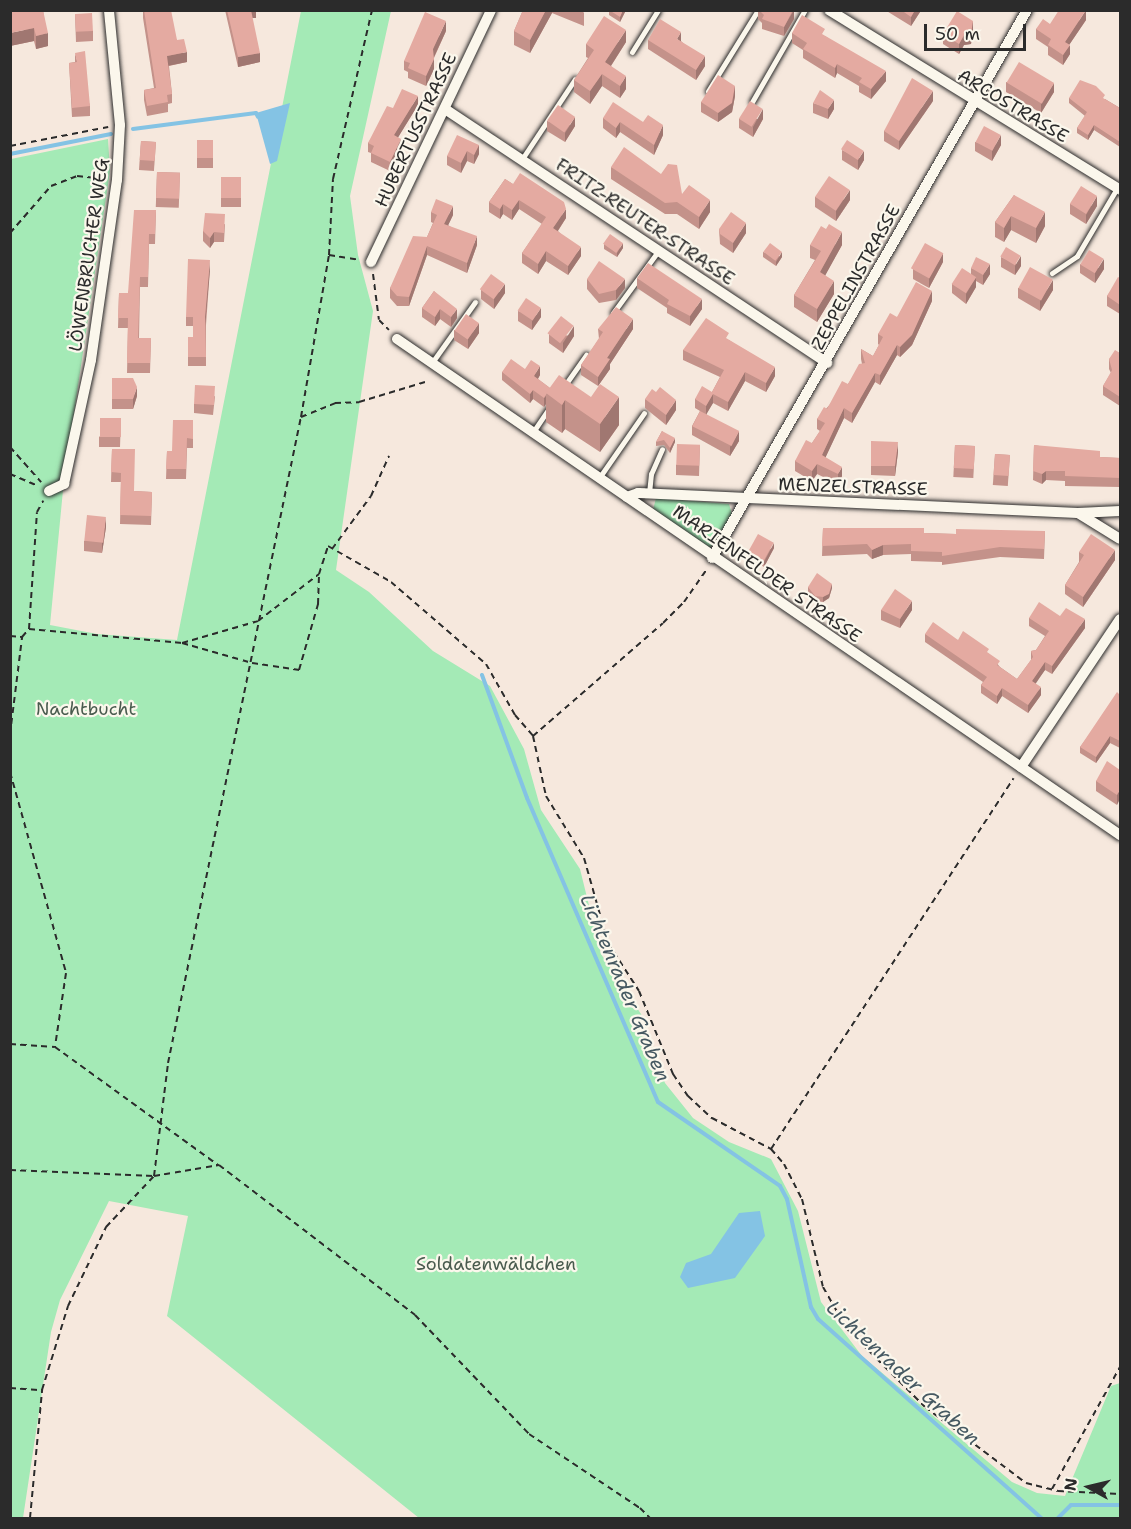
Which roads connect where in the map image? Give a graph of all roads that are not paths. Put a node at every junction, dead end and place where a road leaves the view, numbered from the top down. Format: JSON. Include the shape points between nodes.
{"nodes":[{"id":1,"x":109,"y":10,"type":"edge"},
{"id":2,"x":490,"y":10,"type":"edge"},
{"id":3,"x":658,"y":10,"type":"edge"},
{"id":4,"x":758,"y":10,"type":"edge"},
{"id":5,"x":805,"y":10,"type":"edge"},
{"id":6,"x":828,"y":10,"type":"edge"},
{"id":7,"x":1026,"y":10,"type":"edge"},
{"id":8,"x":632,"y":52,"type":"dead end"},
{"id":9,"x":575,"y":79,"type":"edge"},
{"id":10,"x":705,"y":96,"type":"edge"},
{"id":11,"x":752,"y":102,"type":"edge"},
{"id":12,"x":974,"y":102,"type":"junction"},
{"id":13,"x":445,"y":109,"type":"junction"},
{"id":14,"x":522,"y":159,"type":"junction"},
{"id":15,"x":1119,"y":190,"type":"edge"},
{"id":16,"x":659,"y":250,"type":"junction"},
{"id":17,"x":371,"y":262,"type":"road end"},
{"id":18,"x":1052,"y":273,"type":"dead end"},
{"id":19,"x":475,"y":302,"type":"dead end"},
{"id":20,"x":607,"y":321,"type":"edge"},
{"id":21,"x":397,"y":339,"type":"road end"},
{"id":22,"x":586,"y":355,"type":"edge"},
{"id":23,"x":827,"y":363,"type":"junction"},
{"id":24,"x":431,"y":364,"type":"junction"},
{"id":25,"x":559,"y":394,"type":"edge"},
{"id":26,"x":552,"y":404,"type":"edge"},
{"id":27,"x":644,"y":413,"type":"dead end"},
{"id":28,"x":532,"y":433,"type":"junction"},
{"id":29,"x":662,"y":449,"type":"dead end"},
{"id":30,"x":599,"y":478,"type":"junction"},
{"id":31,"x":49,"y":491,"type":"road end"},
{"id":32,"x":649,"y":493,"type":"junction"},
{"id":33,"x":627,"y":497,"type":"junction"},
{"id":34,"x":749,"y":500,"type":"junction"},
{"id":35,"x":1120,"y":511,"type":"edge"},
{"id":36,"x":1078,"y":513,"type":"junction"},
{"id":37,"x":1120,"y":539,"type":"edge"},
{"id":38,"x":713,"y":559,"type":"junction"},
{"id":39,"x":1120,"y":620,"type":"edge"},
{"id":40,"x":1021,"y":767,"type":"junction"},
{"id":41,"x":1120,"y":835,"type":"edge"}],
"edges":[{"from":1,"to":31,"type":"street","name":"LÖWENBRUCHER WEG","via":[[120,125],[117,180],[91,360],[67,472],[64,484]]},
{"from":2,"to":13,"type":"street","name":"HUBERTUSSTRASSE"},
{"from":3,"to":8,"type":"lane"},
{"from":4,"to":10,"type":"lane"},
{"from":5,"to":11,"type":"lane"},
{"from":6,"to":12,"type":"street","name":"ARCOSTRASSE"},
{"from":7,"to":12,"type":"street","name":"ZEPPELINSTRASSE"},
{"from":9,"to":14,"type":"lane"},
{"from":12,"to":15,"type":"street","name":"ARCOSTRASSE"},
{"from":12,"to":23,"type":"street","name":"ZEPPELINSTRASSE"},
{"from":13,"to":14,"type":"street","name":"FRITZ-REUTER-STRASSE"},
{"from":13,"to":17,"type":"street","name":"HUBERTUSSTRASSE"},
{"from":14,"to":16,"type":"street","name":"FRITZ-REUTER-STRASSE"},
{"from":15,"to":18,"type":"lane","via":[[1077,256]]},
{"from":16,"to":20,"type":"lane"},
{"from":16,"to":23,"type":"street","name":"FRITZ-REUTER-STRASSE"},
{"from":19,"to":24,"type":"lane"},
{"from":21,"to":24,"type":"street","name":"MARIENFELDER STRASSE"},
{"from":22,"to":25,"type":"lane"},
{"from":23,"to":34,"type":"street","name":"ZEPPELINSTRASSE"},
{"from":24,"to":28,"type":"street","name":"MARIENFELDER STRASSE"},
{"from":26,"to":28,"type":"lane"},
{"from":27,"to":30,"type":"lane"},
{"from":28,"to":30,"type":"street","name":"MARIENFELDER STRASSE"},
{"from":29,"to":32,"type":"lane","via":[[651,474]]},
{"from":30,"to":33,"type":"street","name":"MARIENFELDER STRASSE"},
{"from":32,"to":33,"type":"street","name":"MENZELSTRASSE"},
{"from":32,"to":34,"type":"street","name":"MENZELSTRASSE"},
{"from":33,"to":38,"type":"street","name":"MARIENFELDER STRASSE"},
{"from":34,"to":36,"type":"street","name":"MENZELSTRASSE"},
{"from":34,"to":38,"type":"street","name":"ZEPPELINSTRASSE"},
{"from":35,"to":36,"type":"street","name":"MENZELSTRASSE"},
{"from":36,"to":37,"type":"street","name":"MENZELSTRASSE"},
{"from":38,"to":40,"type":"street","name":"MARIENFELDER STRASSE"},
{"from":39,"to":40,"type":"street"},
{"from":40,"to":41,"type":"street","name":"MARIENFELDER STRASSE"}]}
